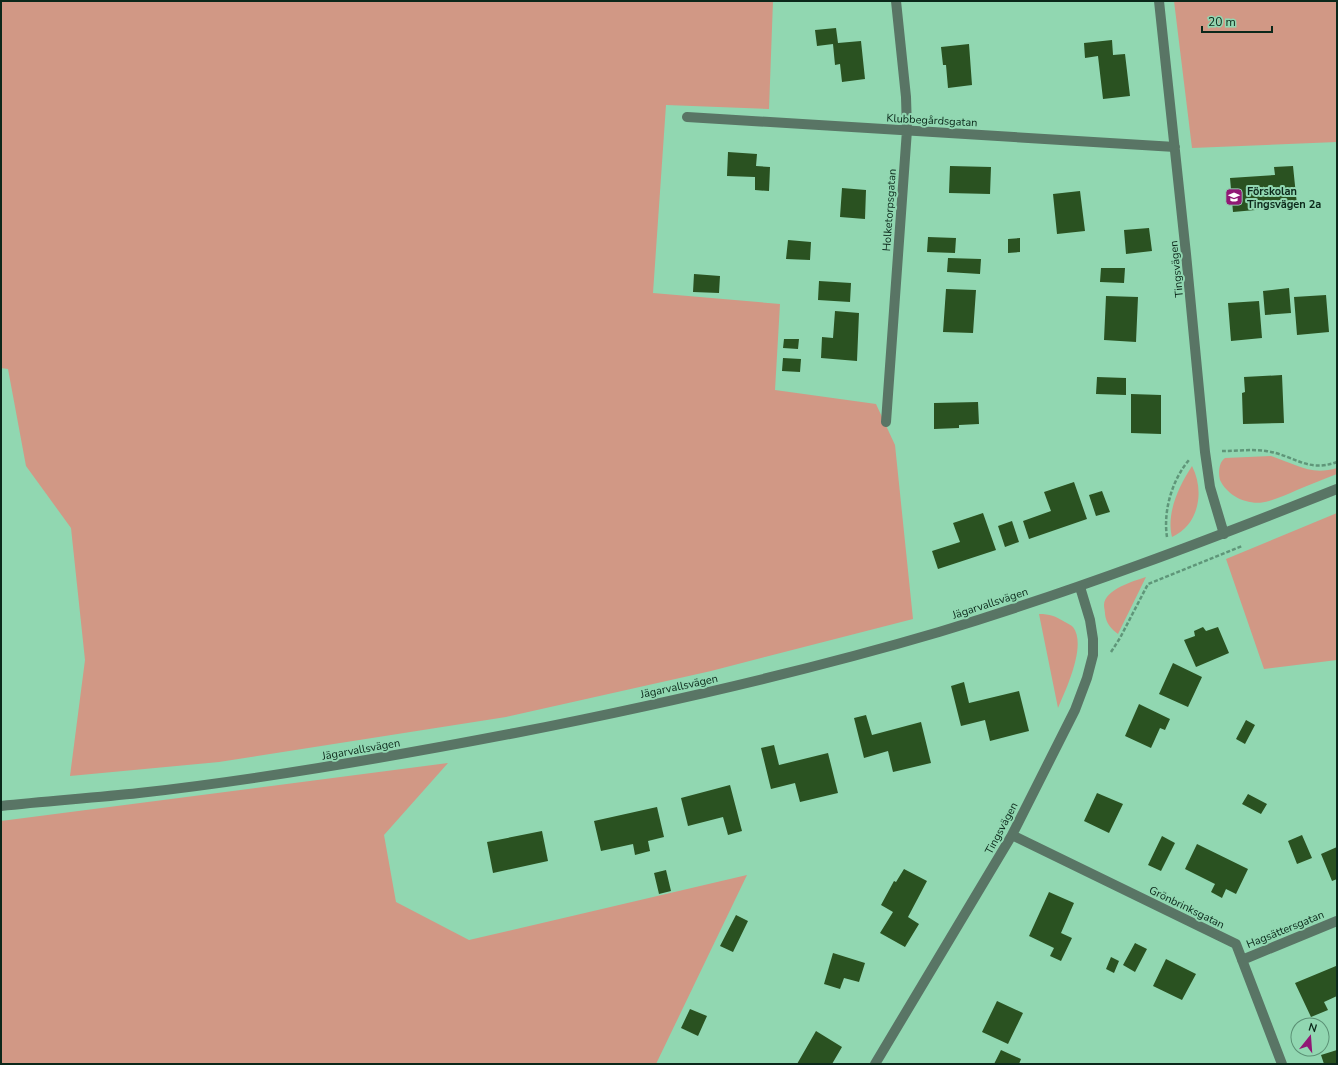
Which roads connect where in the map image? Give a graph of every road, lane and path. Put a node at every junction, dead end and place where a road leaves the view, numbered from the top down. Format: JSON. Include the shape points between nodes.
{"nodes":[{"id":1,"x":896,"y":1,"type":"edge"},
{"id":2,"x":1159,"y":1,"type":"edge"},
{"id":3,"x":687,"y":117,"type":"dead end"},
{"id":4,"x":907,"y":130,"type":"junction"},
{"id":5,"x":1175,"y":147,"type":"junction"},
{"id":6,"x":886,"y":422,"type":"dead end"},
{"id":7,"x":1337,"y":489,"type":"edge"},
{"id":8,"x":1224,"y":534,"type":"junction"},
{"id":9,"x":1179,"y":571,"type":"dead end"},
{"id":10,"x":1080,"y":587,"type":"junction"},
{"id":11,"x":1109,"y":653,"type":"dead end"},
{"id":12,"x":1,"y":806,"type":"edge"},
{"id":13,"x":1012,"y":835,"type":"junction"},
{"id":14,"x":1337,"y":921,"type":"edge"},
{"id":15,"x":1242,"y":960,"type":"junction"},
{"id":16,"x":875,"y":1064,"type":"edge"},
{"id":17,"x":1282,"y":1064,"type":"edge"}],
"edges":[{"from":1,"to":4,"type":"street","name":"Holketorpsgatan"},
{"from":2,"to":5,"type":"street","name":"Tingsvägen"},
{"from":3,"to":4,"type":"street","name":"Klubbegårdsgatan"},
{"from":4,"to":5,"type":"street","name":"Klubbegårdsgatan"},
{"from":4,"to":6,"type":"street","name":"Holketorpsgatan"},
{"from":5,"to":8,"type":"street","name":"Tingsvägen","via":[[1205,452],[1210,487]]},
{"from":7,"to":8,"type":"street","name":"Jägarvallsvägen"},
{"from":8,"to":10,"type":"street","name":"Jägarvallsvägen"},
{"from":9,"to":11,"type":"path","via":[[1148,584],[1120,638]]},
{"from":10,"to":12,"type":"street","name":"Jägarvallsvägen","via":[[844,659],[712,692],[591,718],[290,773],[139,793]]},
{"from":10,"to":13,"type":"street","name":"Tingsvägen","via":[[1094,639],[1093,656],[1087,678],[1074,710]]},
{"from":13,"to":15,"type":"street","name":"Grönbrinksgatan","via":[[1236,944]]},
{"from":13,"to":16,"type":"street","name":"Tingsvägen"},
{"from":14,"to":15,"type":"street","name":"Hagsättersgatan"},
{"from":15,"to":17,"type":"street","name":"Grönbrinksgatan"}]}
